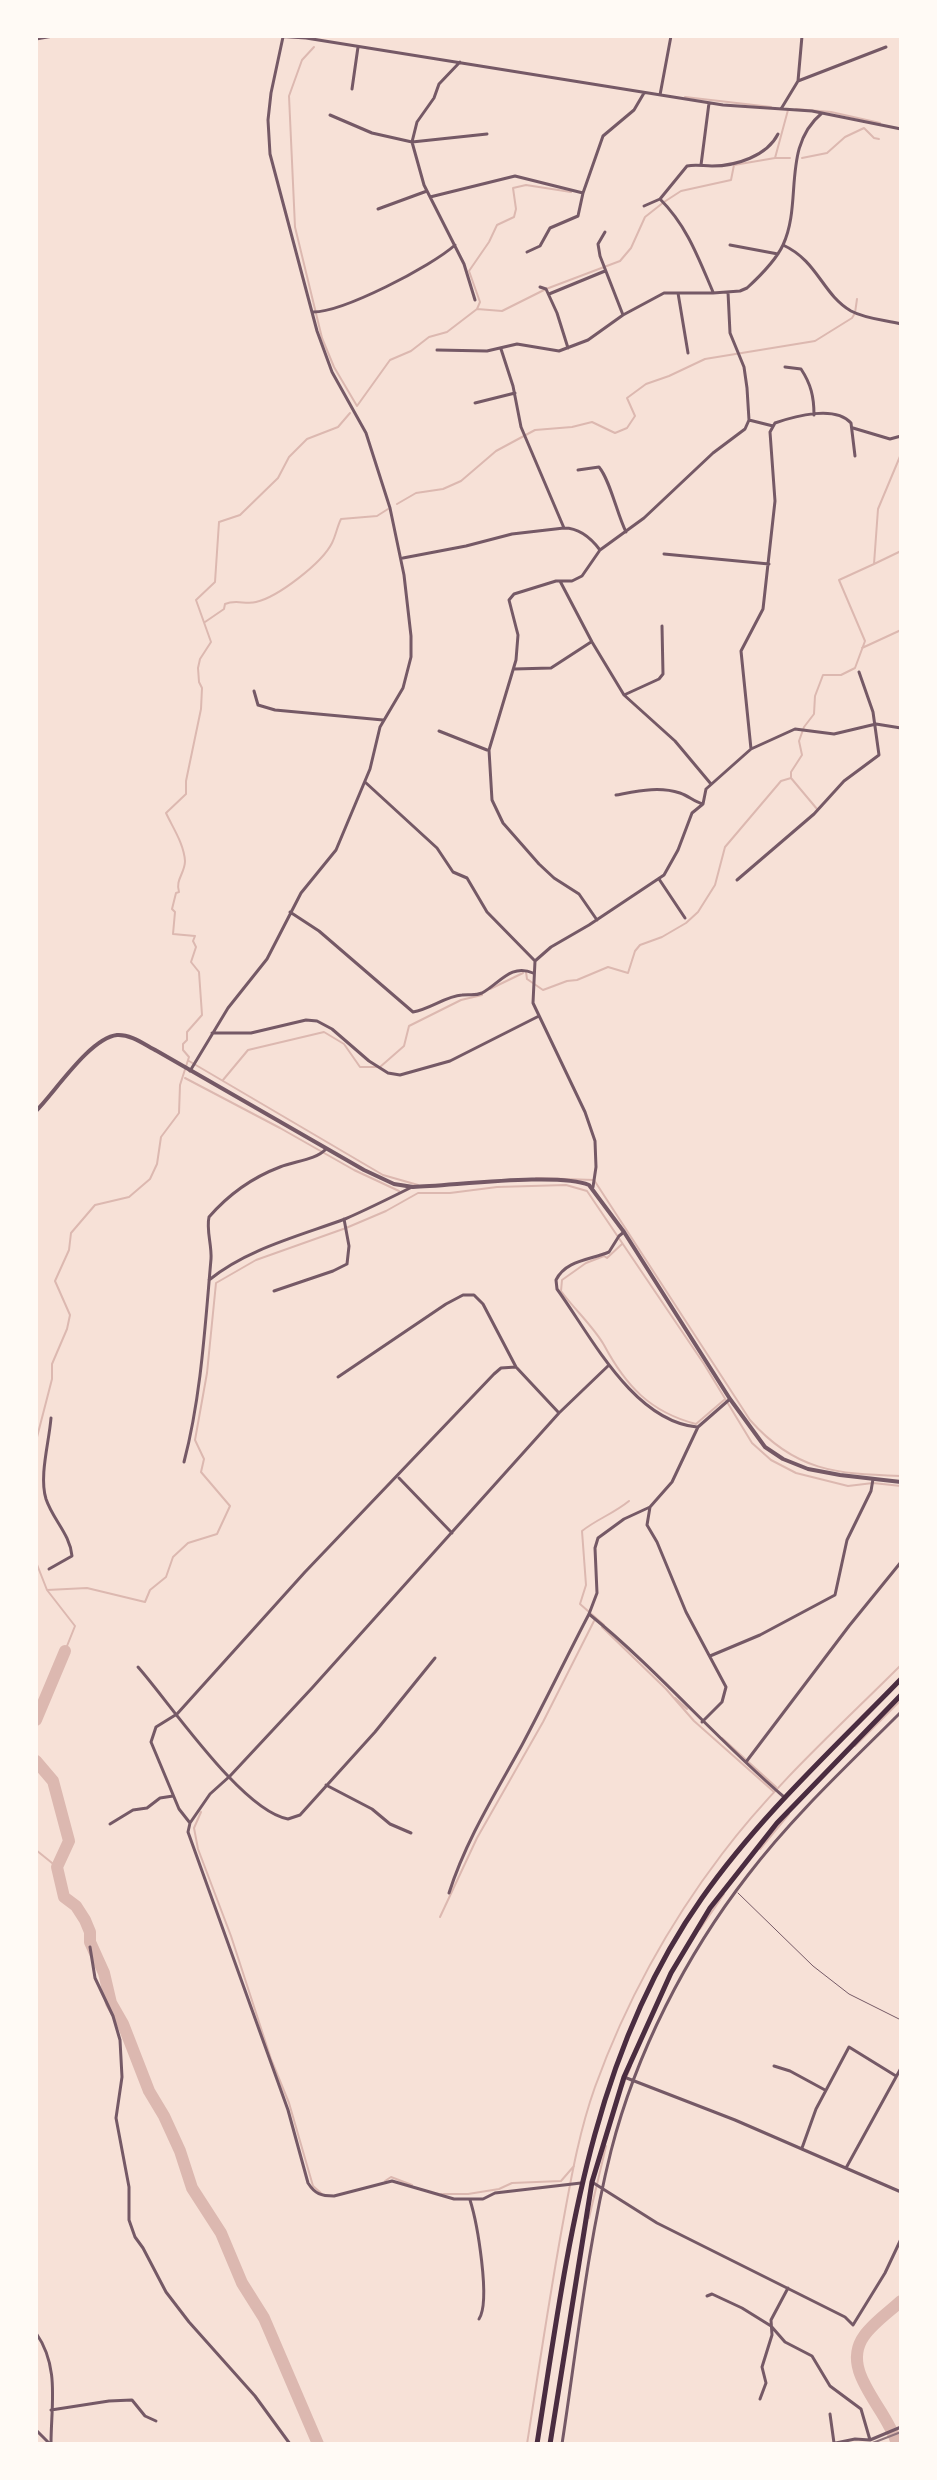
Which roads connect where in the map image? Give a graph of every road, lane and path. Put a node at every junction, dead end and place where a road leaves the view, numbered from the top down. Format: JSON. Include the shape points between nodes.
{"nodes":[{"id":1,"x":53,"y":36,"type":"edge"},
{"id":2,"x":275,"y":36,"type":"edge"},
{"id":3,"x":671,"y":36,"type":"edge"},
{"id":4,"x":802,"y":36,"type":"edge"},
{"id":5,"x":283,"y":37,"type":"edge"},
{"id":6,"x":292,"y":37,"type":"edge"},
{"id":7,"x":307,"y":37,"type":"edge"},
{"id":8,"x":36,"y":39,"type":"edge"},
{"id":9,"x":358,"y":47,"type":"junction"},
{"id":10,"x":886,"y":47,"type":"dead end"},
{"id":11,"x":460,"y":62,"type":"junction"},
{"id":12,"x":798,"y":81,"type":"junction"},
{"id":13,"x":352,"y":89,"type":"dead end"},
{"id":14,"x":644,"y":93,"type":"junction"},
{"id":15,"x":660,"y":95,"type":"junction"},
{"id":16,"x":709,"y":103,"type":"junction"},
{"id":17,"x":781,"y":109,"type":"junction"},
{"id":18,"x":822,"y":113,"type":"junction"},
{"id":19,"x":330,"y":115,"type":"dead end"},
{"id":20,"x":901,"y":129,"type":"edge"},
{"id":21,"x":487,"y":134,"type":"dead end"},
{"id":22,"x":778,"y":134,"type":"dead end"},
{"id":23,"x":412,"y":142,"type":"junction"},
{"id":24,"x":701,"y":165,"type":"junction"},
{"id":25,"x":427,"y":191,"type":"junction"},
{"id":26,"x":583,"y":193,"type":"junction"},
{"id":27,"x":430,"y":197,"type":"junction"},
{"id":28,"x":660,"y":199,"type":"junction"},
{"id":29,"x":644,"y":206,"type":"dead end"},
{"id":30,"x":378,"y":209,"type":"dead end"},
{"id":31,"x":605,"y":232,"type":"dead end"},
{"id":32,"x":455,"y":245,"type":"junction"},
{"id":33,"x":730,"y":245,"type":"dead end"},
{"id":34,"x":783,"y":245,"type":"junction"},
{"id":35,"x":527,"y":252,"type":"dead end"},
{"id":36,"x":778,"y":254,"type":"junction"},
{"id":37,"x":605,"y":271,"type":"junction"},
{"id":38,"x":540,"y":287,"type":"dead end"},
{"id":39,"x":728,"y":292,"type":"junction"},
{"id":40,"x":678,"y":293,"type":"junction"},
{"id":41,"x":713,"y":293,"type":"junction"},
{"id":42,"x":549,"y":294,"type":"junction"},
{"id":43,"x":475,"y":300,"type":"dead end"},
{"id":44,"x":312,"y":312,"type":"junction"},
{"id":45,"x":623,"y":315,"type":"junction"},
{"id":46,"x":901,"y":324,"type":"edge"},
{"id":47,"x":568,"y":348,"type":"junction"},
{"id":48,"x":501,"y":349,"type":"junction"},
{"id":49,"x":437,"y":350,"type":"dead end"},
{"id":50,"x":688,"y":353,"type":"dead end"},
{"id":51,"x":785,"y":367,"type":"dead end"},
{"id":52,"x":515,"y":393,"type":"junction"},
{"id":53,"x":475,"y":403,"type":"dead end"},
{"id":54,"x":814,"y":415,"type":"junction"},
{"id":55,"x":749,"y":420,"type":"junction"},
{"id":56,"x":773,"y":426,"type":"junction"},
{"id":57,"x":853,"y":428,"type":"junction"},
{"id":58,"x":901,"y":436,"type":"edge"},
{"id":59,"x":855,"y":456,"type":"dead end"},
{"id":60,"x":578,"y":470,"type":"dead end"},
{"id":61,"x":564,"y":528,"type":"junction"},
{"id":62,"x":626,"y":532,"type":"junction"},
{"id":63,"x":600,"y":550,"type":"junction"},
{"id":64,"x":664,"y":554,"type":"dead end"},
{"id":65,"x":401,"y":558,"type":"junction"},
{"id":66,"x":769,"y":564,"type":"junction"},
{"id":67,"x":560,"y":581,"type":"junction"},
{"id":68,"x":662,"y":626,"type":"dead end"},
{"id":69,"x":592,"y":642,"type":"junction"},
{"id":70,"x":514,"y":669,"type":"junction"},
{"id":71,"x":859,"y":672,"type":"dead end"},
{"id":72,"x":254,"y":691,"type":"dead end"},
{"id":73,"x":624,"y":695,"type":"junction"},
{"id":74,"x":383,"y":720,"type":"junction"},
{"id":75,"x":876,"y":724,"type":"junction"},
{"id":76,"x":901,"y":728,"type":"edge"},
{"id":77,"x":439,"y":731,"type":"dead end"},
{"id":78,"x":751,"y":749,"type":"junction"},
{"id":79,"x":489,"y":750,"type":"junction"},
{"id":80,"x":365,"y":782,"type":"junction"},
{"id":81,"x":711,"y":784,"type":"junction"},
{"id":82,"x":616,"y":795,"type":"dead end"},
{"id":83,"x":703,"y":804,"type":"junction"},
{"id":84,"x":659,"y":879,"type":"junction"},
{"id":85,"x":737,"y":880,"type":"dead end"},
{"id":86,"x":290,"y":912,"type":"junction"},
{"id":87,"x":685,"y":918,"type":"dead end"},
{"id":88,"x":597,"y":920,"type":"junction"},
{"id":89,"x":535,"y":961,"type":"junction"},
{"id":90,"x":533,"y":973,"type":"junction"},
{"id":91,"x":539,"y":1016,"type":"junction"},
{"id":92,"x":212,"y":1033,"type":"junction"},
{"id":93,"x":190,"y":1071,"type":"junction"},
{"id":94,"x":36,"y":1111,"type":"edge"},
{"id":95,"x":326,"y":1149,"type":"junction"},
{"id":96,"x":413,"y":1187,"type":"junction"},
{"id":97,"x":593,"y":1187,"type":"junction"},
{"id":98,"x":344,"y":1219,"type":"junction"},
{"id":99,"x":624,"y":1232,"type":"junction"},
{"id":100,"x":209,"y":1280,"type":"junction"},
{"id":101,"x":274,"y":1291,"type":"dead end"},
{"id":102,"x":609,"y":1365,"type":"junction"},
{"id":103,"x":516,"y":1367,"type":"junction"},
{"id":104,"x":338,"y":1377,"type":"dead end"},
{"id":105,"x":730,"y":1399,"type":"junction"},
{"id":106,"x":559,"y":1413,"type":"junction"},
{"id":107,"x":51,"y":1418,"type":"dead end"},
{"id":108,"x":698,"y":1427,"type":"junction"},
{"id":109,"x":184,"y":1462,"type":"dead end"},
{"id":110,"x":398,"y":1477,"type":"junction"},
{"id":111,"x":873,"y":1479,"type":"junction"},
{"id":112,"x":901,"y":1482,"type":"edge"},
{"id":113,"x":650,"y":1507,"type":"junction"},
{"id":114,"x":452,"y":1533,"type":"junction"},
{"id":115,"x":901,"y":1562,"type":"edge"},
{"id":116,"x":49,"y":1569,"type":"dead end"},
{"id":117,"x":589,"y":1614,"type":"junction"},
{"id":118,"x":710,"y":1656,"type":"junction"},
{"id":119,"x":435,"y":1658,"type":"dead end"},
{"id":120,"x":138,"y":1667,"type":"dead end"},
{"id":121,"x":901,"y":1679,"type":"edge"},
{"id":122,"x":901,"y":1695,"type":"edge"},
{"id":123,"x":901,"y":1712,"type":"edge"},
{"id":124,"x":177,"y":1714,"type":"junction"},
{"id":125,"x":702,"y":1722,"type":"junction"},
{"id":126,"x":745,"y":1763,"type":"junction"},
{"id":127,"x":230,"y":1776,"type":"junction"},
{"id":128,"x":326,"y":1785,"type":"junction"},
{"id":129,"x":175,"y":1796,"type":"junction"},
{"id":130,"x":784,"y":1797,"type":"junction"},
{"id":131,"x":190,"y":1823,"type":"junction"},
{"id":132,"x":110,"y":1824,"type":"dead end"},
{"id":133,"x":411,"y":1833,"type":"dead end"},
{"id":134,"x":728,"y":1882,"type":"junction"},
{"id":135,"x":736,"y":1891,"type":"junction"},
{"id":136,"x":449,"y":1893,"type":"dead end"},
{"id":137,"x":90,"y":1947,"type":"dead end"},
{"id":138,"x":659,"y":1969,"type":"junction"},
{"id":139,"x":671,"y":1973,"type":"junction"},
{"id":140,"x":901,"y":2020,"type":"edge"},
{"id":141,"x":774,"y":2066,"type":"dead end"},
{"id":142,"x":901,"y":2068,"type":"edge"},
{"id":143,"x":896,"y":2076,"type":"junction"},
{"id":144,"x":624,"y":2077,"type":"junction"},
{"id":145,"x":634,"y":2082,"type":"junction"},
{"id":146,"x":825,"y":2090,"type":"junction"},
{"id":147,"x":802,"y":2148,"type":"junction"},
{"id":148,"x":846,"y":2168,"type":"junction"},
{"id":149,"x":592,"y":2182,"type":"junction"},
{"id":150,"x":581,"y":2183,"type":"junction"},
{"id":151,"x":603,"y":2189,"type":"junction"},
{"id":152,"x":901,"y":2192,"type":"edge"},
{"id":153,"x":470,"y":2200,"type":"junction"},
{"id":154,"x":901,"y":2239,"type":"edge"},
{"id":155,"x":788,"y":2288,"type":"junction"},
{"id":156,"x":707,"y":2296,"type":"dead end"},
{"id":157,"x":479,"y":2319,"type":"dead end"},
{"id":158,"x":771,"y":2326,"type":"junction"},
{"id":159,"x":36,"y":2333,"type":"edge"},
{"id":160,"x":760,"y":2399,"type":"dead end"},
{"id":161,"x":51,"y":2410,"type":"junction"},
{"id":162,"x":830,"y":2414,"type":"dead end"},
{"id":163,"x":156,"y":2421,"type":"dead end"},
{"id":164,"x":901,"y":2427,"type":"edge"},
{"id":165,"x":36,"y":2430,"type":"edge"},
{"id":166,"x":870,"y":2440,"type":"junction"},
{"id":167,"x":833,"y":2443,"type":"edge"},
{"id":168,"x":50,"y":2444,"type":"edge"},
{"id":169,"x":290,"y":2444,"type":"edge"},
{"id":170,"x":537,"y":2444,"type":"edge"},
{"id":171,"x":550,"y":2444,"type":"edge"},
{"id":172,"x":562,"y":2444,"type":"edge"}],
"edges":[{"from":1,"to":8,"type":"street"},
{"from":2,"to":5,"type":"street"},
{"from":3,"to":15,"type":"street"},
{"from":4,"to":12,"type":"street"},
{"from":5,"to":6,"type":"street"},
{"from":5,"to":44,"type":"street","via":[[269,106],[270,154]]},
{"from":6,"to":7,"type":"street"},
{"from":7,"to":9,"type":"street"},
{"from":9,"to":11,"type":"street"},
{"from":9,"to":13,"type":"street"},
{"from":10,"to":12,"type":"street"},
{"from":11,"to":14,"type":"street"},
{"from":11,"to":23,"type":"street","via":[[439,84]]},
{"from":12,"to":17,"type":"street"},
{"from":14,"to":15,"type":"street"},
{"from":14,"to":26,"type":"street","via":[[634,110],[603,136]]},
{"from":15,"to":16,"type":"street"},
{"from":16,"to":17,"type":"street"},
{"from":16,"to":24,"type":"street"},
{"from":17,"to":18,"type":"street"},
{"from":18,"to":20,"type":"street"},
{"from":18,"to":34,"type":"street","via":[[799,146]]},
{"from":19,"to":23,"type":"street"},
{"from":21,"to":23,"type":"street"},
{"from":22,"to":24,"type":"street","via":[[769,149],[724,165]]},
{"from":23,"to":25,"type":"street"},
{"from":24,"to":28,"type":"street","via":[[687,166]]},
{"from":25,"to":27,"type":"street"},
{"from":25,"to":30,"type":"street"},
{"from":26,"to":27,"type":"street","via":[[515,176]]},
{"from":26,"to":35,"type":"street","via":[[578,216],[550,228],[540,246]]},
{"from":27,"to":32,"type":"street"},
{"from":28,"to":29,"type":"street"},
{"from":28,"to":41,"type":"street","via":[[686,229]]},
{"from":31,"to":37,"type":"street","via":[[598,244]]},
{"from":32,"to":43,"type":"street"},
{"from":32,"to":44,"type":"street","via":[[354,303]]},
{"from":33,"to":36,"type":"street"},
{"from":34,"to":36,"type":"street"},
{"from":34,"to":46,"type":"street","via":[[811,264],[849,309]]},
{"from":36,"to":39,"type":"street","via":[[747,288]]},
{"from":37,"to":42,"type":"street"},
{"from":37,"to":45,"type":"street"},
{"from":38,"to":42,"type":"street"},
{"from":39,"to":41,"type":"street"},
{"from":39,"to":55,"type":"street","via":[[730,333],[744,367]]},
{"from":40,"to":41,"type":"street"},
{"from":40,"to":45,"type":"street","via":[[664,293]]},
{"from":40,"to":50,"type":"street"},
{"from":42,"to":47,"type":"street"},
{"from":44,"to":65,"type":"street","via":[[332,372],[371,447]]},
{"from":45,"to":47,"type":"street","via":[[601,333]]},
{"from":47,"to":48,"type":"street","via":[[517,344]]},
{"from":48,"to":49,"type":"street"},
{"from":48,"to":52,"type":"street"},
{"from":51,"to":54,"type":"street","via":[[801,369],[807,378]]},
{"from":52,"to":53,"type":"street"},
{"from":52,"to":61,"type":"street","via":[[521,427]]},
{"from":54,"to":56,"type":"street"},
{"from":54,"to":57,"type":"street","via":[[845,417]]},
{"from":55,"to":56,"type":"street"},
{"from":55,"to":62,"type":"street","via":[[738,436]]},
{"from":56,"to":66,"type":"street","via":[[775,501]]},
{"from":57,"to":58,"type":"street","via":[[890,439]]},
{"from":57,"to":59,"type":"street"},
{"from":60,"to":62,"type":"street","via":[[599,467],[604,472]]},
{"from":61,"to":63,"type":"street","via":[[586,535]]},
{"from":61,"to":65,"type":"street"},
{"from":62,"to":63,"type":"street"},
{"from":63,"to":67,"type":"street","via":[[582,576]]},
{"from":64,"to":66,"type":"street"},
{"from":65,"to":74,"type":"street","via":[[411,657],[403,688]]},
{"from":66,"to":78,"type":"street","via":[[763,609],[741,651]]},
{"from":67,"to":69,"type":"street"},
{"from":67,"to":70,"type":"street","via":[[510,597],[518,635]]},
{"from":68,"to":73,"type":"street","via":[[663,674]]},
{"from":69,"to":70,"type":"street","via":[[551,668]]},
{"from":69,"to":73,"type":"street"},
{"from":70,"to":79,"type":"street"},
{"from":71,"to":75,"type":"street"},
{"from":72,"to":74,"type":"street","via":[[258,705],[275,710]]},
{"from":73,"to":81,"type":"street","via":[[675,741]]},
{"from":74,"to":80,"type":"street"},
{"from":75,"to":76,"type":"street"},
{"from":75,"to":78,"type":"street","via":[[844,734],[795,729]]},
{"from":75,"to":85,"type":"street","via":[[880,748],[875,759]]},
{"from":77,"to":79,"type":"street"},
{"from":78,"to":81,"type":"street"},
{"from":79,"to":88,"type":"street","via":[[492,800],[499,816],[546,871],[579,894]]},
{"from":80,"to":86,"type":"street","via":[[336,850]]},
{"from":80,"to":89,"type":"street","via":[[437,848],[453,872],[467,878],[487,912]]},
{"from":81,"to":83,"type":"street"},
{"from":82,"to":83,"type":"street","via":[[666,790]]},
{"from":83,"to":84,"type":"street","via":[[692,813],[678,850]]},
{"from":84,"to":87,"type":"street"},
{"from":84,"to":88,"type":"street"},
{"from":86,"to":90,"type":"street","via":[[411,1011],[460,995],[478,995],[514,971]]},
{"from":86,"to":92,"type":"street","via":[[267,959]]},
{"from":88,"to":89,"type":"street"},
{"from":89,"to":90,"type":"street"},
{"from":90,"to":91,"type":"street","via":[[533,1003]]},
{"from":91,"to":92,"type":"street","via":[[450,1061],[400,1075],[369,1061],[317,1021],[251,1033]]},
{"from":91,"to":97,"type":"street","via":[[589,1123],[596,1152]]},
{"from":92,"to":93,"type":"street"},
{"from":93,"to":94,"type":"street","via":[[132,1038],[114,1036],[81,1058]]},
{"from":93,"to":95,"type":"street"},
{"from":95,"to":96,"type":"street","via":[[394,1184]]},
{"from":95,"to":100,"type":"street","via":[[239,1187],[210,1215]]},
{"from":96,"to":97,"type":"street","via":[[548,1180]]},
{"from":96,"to":98,"type":"street"},
{"from":97,"to":99,"type":"street"},
{"from":98,"to":100,"type":"street","via":[[296,1235]]},
{"from":98,"to":101,"type":"street","via":[[347,1264]]},
{"from":99,"to":102,"type":"street","via":[[609,1252],[571,1264],[556,1280]]},
{"from":99,"to":105,"type":"street"},
{"from":100,"to":109,"type":"street"},
{"from":102,"to":106,"type":"street"},
{"from":102,"to":108,"type":"street","via":[[656,1411],[676,1423]]},
{"from":103,"to":104,"type":"street","via":[[483,1304],[469,1294]]},
{"from":103,"to":106,"type":"street"},
{"from":103,"to":110,"type":"street","via":[[494,1374]]},
{"from":105,"to":108,"type":"street"},
{"from":105,"to":111,"type":"street","via":[[765,1447],[783,1459],[808,1469]]},
{"from":106,"to":114,"type":"street"},
{"from":107,"to":116,"type":"street","via":[[45,1495],[72,1556]]},
{"from":108,"to":113,"type":"street","via":[[677,1474]]},
{"from":110,"to":114,"type":"street"},
{"from":110,"to":124,"type":"street"},
{"from":111,"to":112,"type":"street"},
{"from":111,"to":118,"type":"street","via":[[847,1540],[835,1595]]},
{"from":113,"to":117,"type":"street","via":[[598,1538],[597,1593]]},
{"from":113,"to":118,"type":"street","via":[[647,1525]]},
{"from":114,"to":127,"type":"street"},
{"from":115,"to":126,"type":"street"},
{"from":117,"to":125,"type":"street"},
{"from":117,"to":136,"type":"street","via":[[482,1815]]},
{"from":118,"to":125,"type":"street","via":[[727,1692]]},
{"from":119,"to":128,"type":"street"},
{"from":120,"to":124,"type":"street"},
{"from":121,"to":130,"type":"main road"},
{"from":122,"to":134,"type":"main road","via":[[777,1823]]},
{"from":123,"to":135,"type":"street","via":[[812,1801]]},
{"from":124,"to":127,"type":"street"},
{"from":124,"to":129,"type":"street","via":[[156,1727],[151,1742]]},
{"from":125,"to":126,"type":"street"},
{"from":126,"to":130,"type":"street"},
{"from":127,"to":128,"type":"street","via":[[248,1796],[288,1819],[300,1815]]},
{"from":127,"to":131,"type":"street"},
{"from":128,"to":133,"type":"street"},
{"from":129,"to":131,"type":"street"},
{"from":129,"to":132,"type":"street","via":[[160,1798]]},
{"from":130,"to":138,"type":"main road","via":[[701,1899]]},
{"from":131,"to":153,"type":"street","via":[[195,1856],[313,2191],[334,2196],[392,2181]]},
{"from":134,"to":135,"type":"lane"},
{"from":134,"to":139,"type":"main road"},
{"from":135,"to":140,"type":"lane","via":[[813,1966],[849,1994]]},
{"from":135,"to":145,"type":"street","via":[[683,1976]]},
{"from":137,"to":169,"type":"street","via":[[95,1978],[120,2040],[116,2118],[135,2237],[166,2292]]},
{"from":138,"to":139,"type":"main road"},
{"from":138,"to":150,"type":"main road","via":[[614,2069]]},
{"from":139,"to":144,"type":"main road"},
{"from":141,"to":146,"type":"street"},
{"from":142,"to":143,"type":"street"},
{"from":143,"to":146,"type":"street","via":[[849,2047]]},
{"from":143,"to":148,"type":"street"},
{"from":144,"to":145,"type":"street"},
{"from":144,"to":149,"type":"main road"},
{"from":145,"to":147,"type":"street"},
{"from":145,"to":151,"type":"street"},
{"from":146,"to":147,"type":"street"},
{"from":147,"to":148,"type":"street"},
{"from":148,"to":152,"type":"street"},
{"from":149,"to":151,"type":"street"},
{"from":149,"to":171,"type":"main road"},
{"from":150,"to":153,"type":"street"},
{"from":150,"to":170,"type":"main road"},
{"from":151,"to":155,"type":"street","via":[[657,2223]]},
{"from":151,"to":172,"type":"street"},
{"from":153,"to":157,"type":"street","via":[[481,2261]]},
{"from":154,"to":155,"type":"street","via":[[853,2325]]},
{"from":155,"to":158,"type":"street"},
{"from":156,"to":158,"type":"street"},
{"from":158,"to":160,"type":"street"},
{"from":158,"to":166,"type":"street","via":[[785,2342],[812,2356],[830,2386],[861,2409]]},
{"from":159,"to":161,"type":"street","via":[[52,2371]]},
{"from":161,"to":163,"type":"street","via":[[132,2400]]},
{"from":161,"to":168,"type":"street"},
{"from":162,"to":167,"type":"street"},
{"from":164,"to":166,"type":"street"},
{"from":165,"to":168,"type":"street"},
{"from":166,"to":167,"type":"street"}]}
